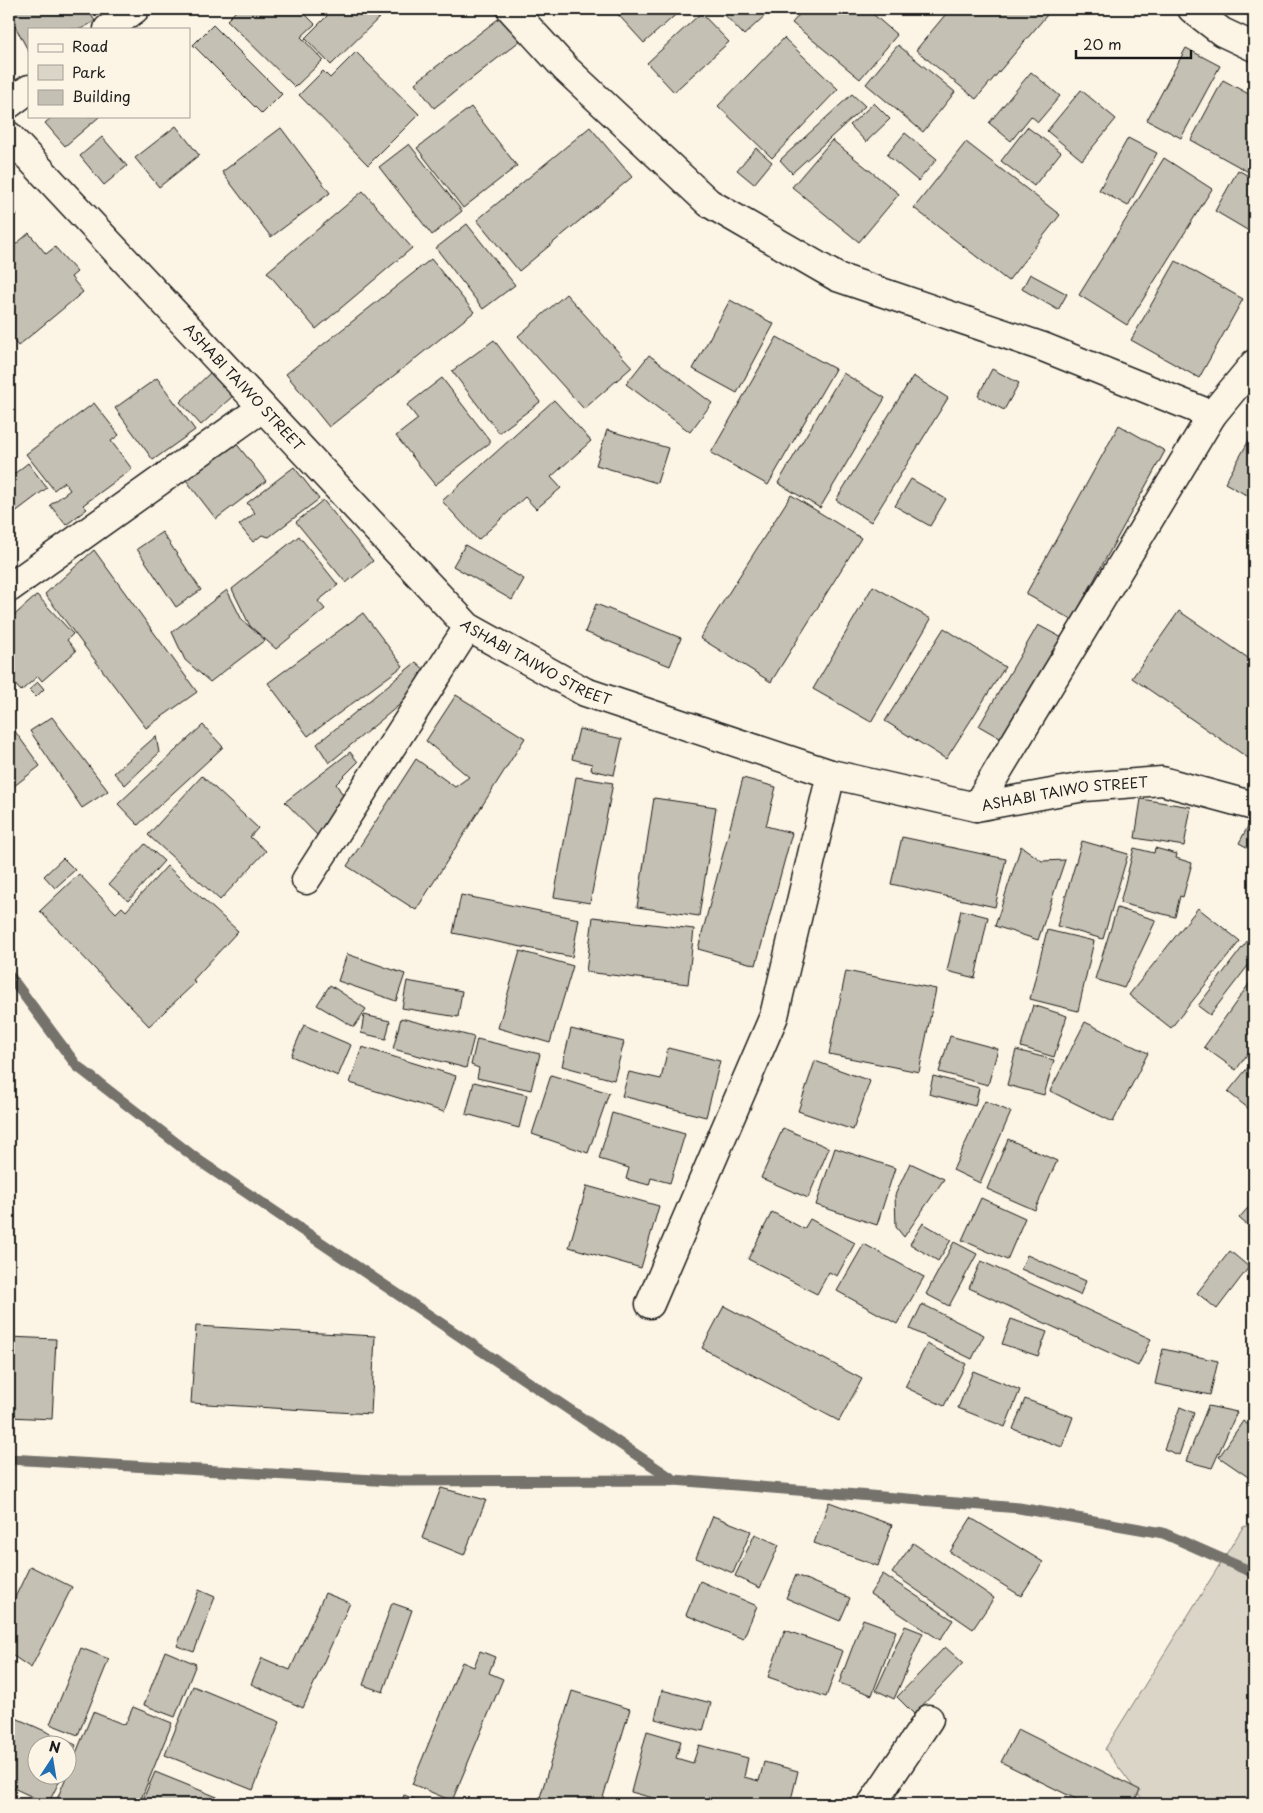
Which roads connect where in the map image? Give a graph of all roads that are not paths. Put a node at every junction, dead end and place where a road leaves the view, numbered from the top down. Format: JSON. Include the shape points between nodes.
{"nodes":[{"id":1,"x":134,"y":9,"type":"edge"},
{"id":2,"x":511,"y":9,"type":"edge"},
{"id":3,"x":1192,"y":9,"type":"edge"},
{"id":4,"x":109,"y":28,"type":"edge"},
{"id":5,"x":1254,"y":47,"type":"edge"},
{"id":6,"x":28,"y":90,"type":"edge"},
{"id":7,"x":9,"y":104,"type":"edge"},
{"id":8,"x":9,"y":136,"type":"edge"},
{"id":9,"x":1254,"y":364,"type":"edge"},
{"id":10,"x":262,"y":408,"type":"junction"},
{"id":11,"x":1212,"y":415,"type":"junction"},
{"id":12,"x":9,"y":588,"type":"edge"},
{"id":13,"x":468,"y":627,"type":"junction"},
{"id":14,"x":831,"y":774,"type":"junction"},
{"id":15,"x":1254,"y":806,"type":"edge"},
{"id":16,"x":976,"y":807,"type":"junction"},
{"id":17,"x":306,"y":880,"type":"dead end"},
{"id":18,"x":650,"y":1304,"type":"dead end"},
{"id":19,"x":929,"y":1719,"type":"dead end"},
{"id":20,"x":872,"y":1804,"type":"edge"}],
"edges":[{"from":1,"to":4,"type":"street"},
{"from":2,"to":11,"type":"street","via":[[566,70],[709,204],[837,277],[1042,347]]},
{"from":3,"to":5,"type":"street","via":[[1222,32]]},
{"from":6,"to":7,"type":"street"},
{"from":8,"to":10,"type":"street","name":"ASHABI TAIWO STREET"},
{"from":9,"to":11,"type":"street"},
{"from":10,"to":12,"type":"street"},
{"from":10,"to":13,"type":"street","name":"ASHABI TAIWO STREET"},
{"from":11,"to":16,"type":"street"},
{"from":13,"to":14,"type":"street","name":"ASHABI TAIWO STREET","via":[[585,692]]},
{"from":13,"to":17,"type":"street"},
{"from":14,"to":16,"type":"street","name":"ASHABI TAIWO STREET"},
{"from":14,"to":18,"type":"street","via":[[774,1016]]},
{"from":15,"to":16,"type":"street","name":"ASHABI TAIWO STREET","via":[[1162,781],[1084,788]]},
{"from":19,"to":20,"type":"street"}]}
